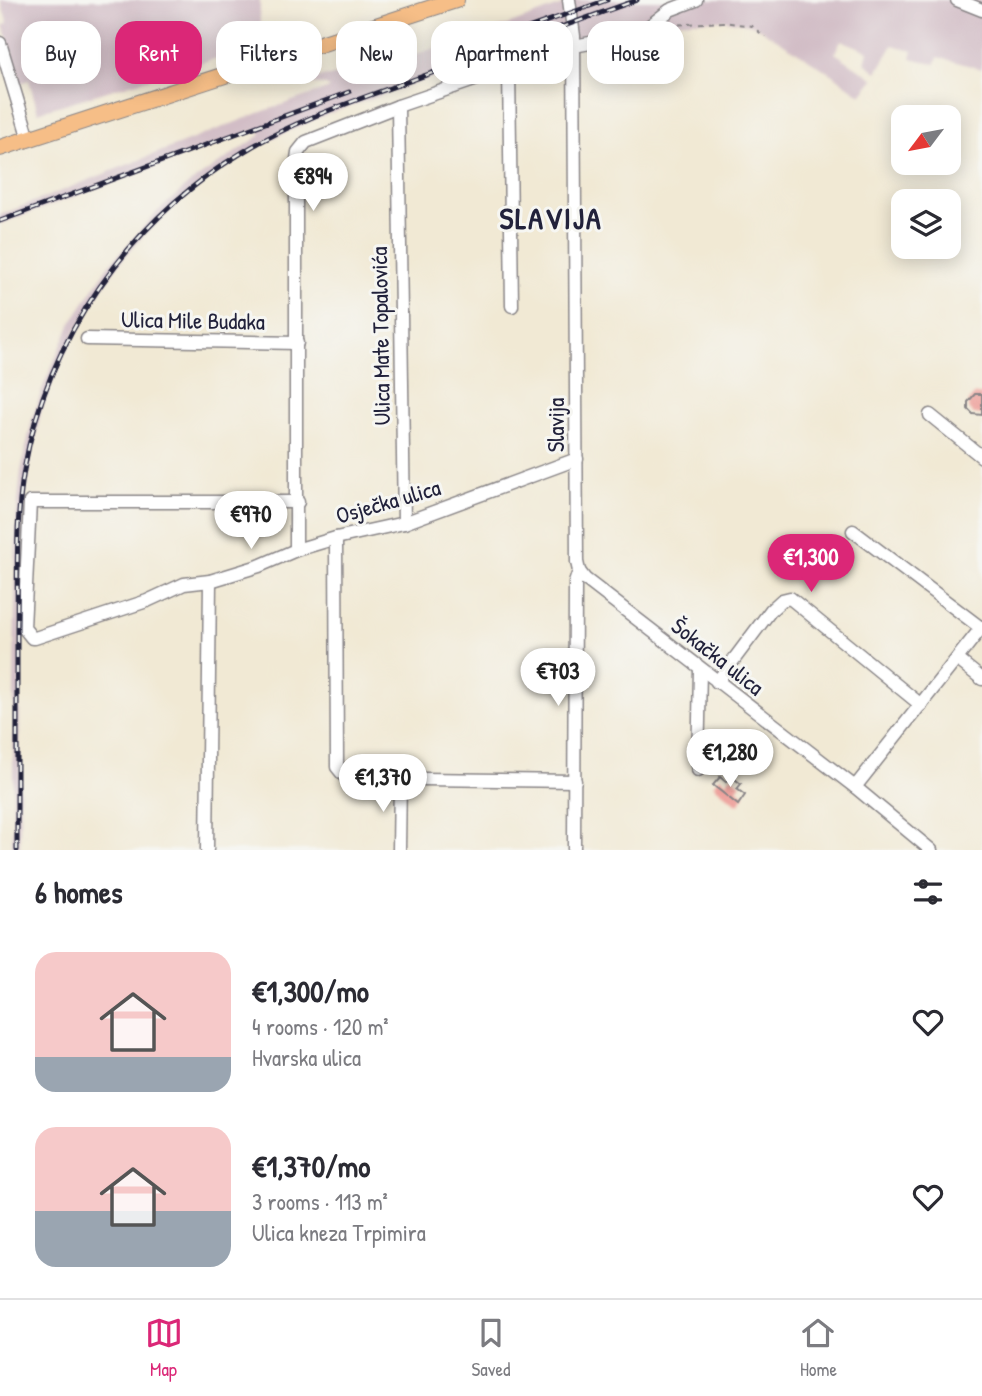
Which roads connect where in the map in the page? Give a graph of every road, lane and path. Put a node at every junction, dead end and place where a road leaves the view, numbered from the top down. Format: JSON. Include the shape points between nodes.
{"nodes":[{"id":1,"x":456,"y":0,"type":"edge"},
{"id":2,"x":569,"y":0,"type":"edge"},
{"id":3,"x":696,"y":0,"type":"edge"},
{"id":4,"x":957,"y":0,"type":"edge"},
{"id":5,"x":982,"y":10,"type":"edge"},
{"id":6,"x":657,"y":21,"type":"edge"},
{"id":7,"x":684,"y":23,"type":"edge"},
{"id":8,"x":765,"y":37,"type":"dead end"},
{"id":9,"x":0,"y":43,"type":"edge"},
{"id":10,"x":587,"y":44,"type":"edge"},
{"id":11,"x":574,"y":47,"type":"junction"},
{"id":12,"x":464,"y":84,"type":"edge"},
{"id":13,"x":509,"y":84,"type":"edge"},
{"id":14,"x":398,"y":106,"type":"junction"},
{"id":15,"x":29,"y":139,"type":"junction"},
{"id":16,"x":0,"y":148,"type":"edge"},
{"id":17,"x":512,"y":306,"type":"dead end"},
{"id":18,"x":87,"y":339,"type":"dead end"},
{"id":19,"x":297,"y":343,"type":"junction"},
{"id":20,"x":930,"y":415,"type":"dead end"},
{"id":21,"x":982,"y":457,"type":"edge"},
{"id":22,"x":577,"y":459,"type":"junction"},
{"id":23,"x":298,"y":502,"type":"junction"},
{"id":24,"x":404,"y":523,"type":"junction"},
{"id":25,"x":853,"y":531,"type":"dead end"},
{"id":26,"x":336,"y":538,"type":"junction"},
{"id":27,"x":296,"y":550,"type":"junction"},
{"id":28,"x":579,"y":571,"type":"junction"},
{"id":29,"x":210,"y":580,"type":"junction"},
{"id":30,"x":982,"y":628,"type":"edge"},
{"id":31,"x":957,"y":659,"type":"junction"},
{"id":32,"x":700,"y":669,"type":"junction"},
{"id":33,"x":982,"y":679,"type":"edge"},
{"id":34,"x":717,"y":682,"type":"junction"},
{"id":35,"x":921,"y":705,"type":"junction"},
{"id":36,"x":698,"y":771,"type":"dead end"},
{"id":37,"x":400,"y":778,"type":"junction"},
{"id":38,"x":575,"y":781,"type":"junction"},
{"id":39,"x":855,"y":788,"type":"junction"},
{"id":40,"x":207,"y":850,"type":"edge"},
{"id":41,"x":399,"y":850,"type":"edge"},
{"id":42,"x":574,"y":850,"type":"edge"},
{"id":43,"x":931,"y":850,"type":"edge"}],
"edges":[{"from":1,"to":15,"type":"main road"},
{"from":2,"to":11,"type":"street","name":"Slavija"},
{"from":3,"to":6,"type":"street","via":[[670,10]]},
{"from":4,"to":5,"type":"street"},
{"from":7,"to":8,"type":"path","via":[[752,26]]},
{"from":9,"to":15,"type":"street"},
{"from":10,"to":11,"type":"street"},
{"from":11,"to":22,"type":"street","name":"Slavija"},
{"from":12,"to":14,"type":"street"},
{"from":13,"to":17,"type":"street"},
{"from":14,"to":19,"type":"street","via":[[306,142],[298,152]]},
{"from":14,"to":24,"type":"street","name":"Ulica Mate Topalovića"},
{"from":15,"to":16,"type":"main road"},
{"from":18,"to":19,"type":"street","name":"Ulica Mile Budaka"},
{"from":19,"to":23,"type":"street"},
{"from":20,"to":21,"type":"street"},
{"from":22,"to":24,"type":"street","name":"Osječka ulica"},
{"from":22,"to":28,"type":"street","name":"Slavija"},
{"from":23,"to":27,"type":"street"},
{"from":23,"to":29,"type":"street","name":"Osječka ulica","via":[[30,502],[24,628],[32,638],[147,601],[184,584]]},
{"from":24,"to":26,"type":"street","name":"Osječka ulica"},
{"from":25,"to":30,"type":"street"},
{"from":26,"to":27,"type":"street","name":"Osječka ulica"},
{"from":26,"to":37,"type":"street","via":[[337,767],[346,778]]},
{"from":27,"to":29,"type":"street","name":"Osječka ulica"},
{"from":28,"to":32,"type":"street","name":"Šokačka ulica"},
{"from":28,"to":38,"type":"street","name":"Slavija","via":[[575,583]]},
{"from":29,"to":40,"type":"street"},
{"from":30,"to":31,"type":"street"},
{"from":31,"to":33,"type":"street"},
{"from":31,"to":35,"type":"street"},
{"from":32,"to":34,"type":"street","name":"Šokačka ulica"},
{"from":32,"to":36,"type":"street"},
{"from":34,"to":35,"type":"street","via":[[771,610],[790,598]]},
{"from":34,"to":39,"type":"street","name":"Šokačka ulica"},
{"from":35,"to":39,"type":"street"},
{"from":37,"to":38,"type":"street"},
{"from":37,"to":41,"type":"street"},
{"from":38,"to":42,"type":"street","name":"Slavija"},
{"from":39,"to":43,"type":"street","name":"Šokačka ulica"}]}
